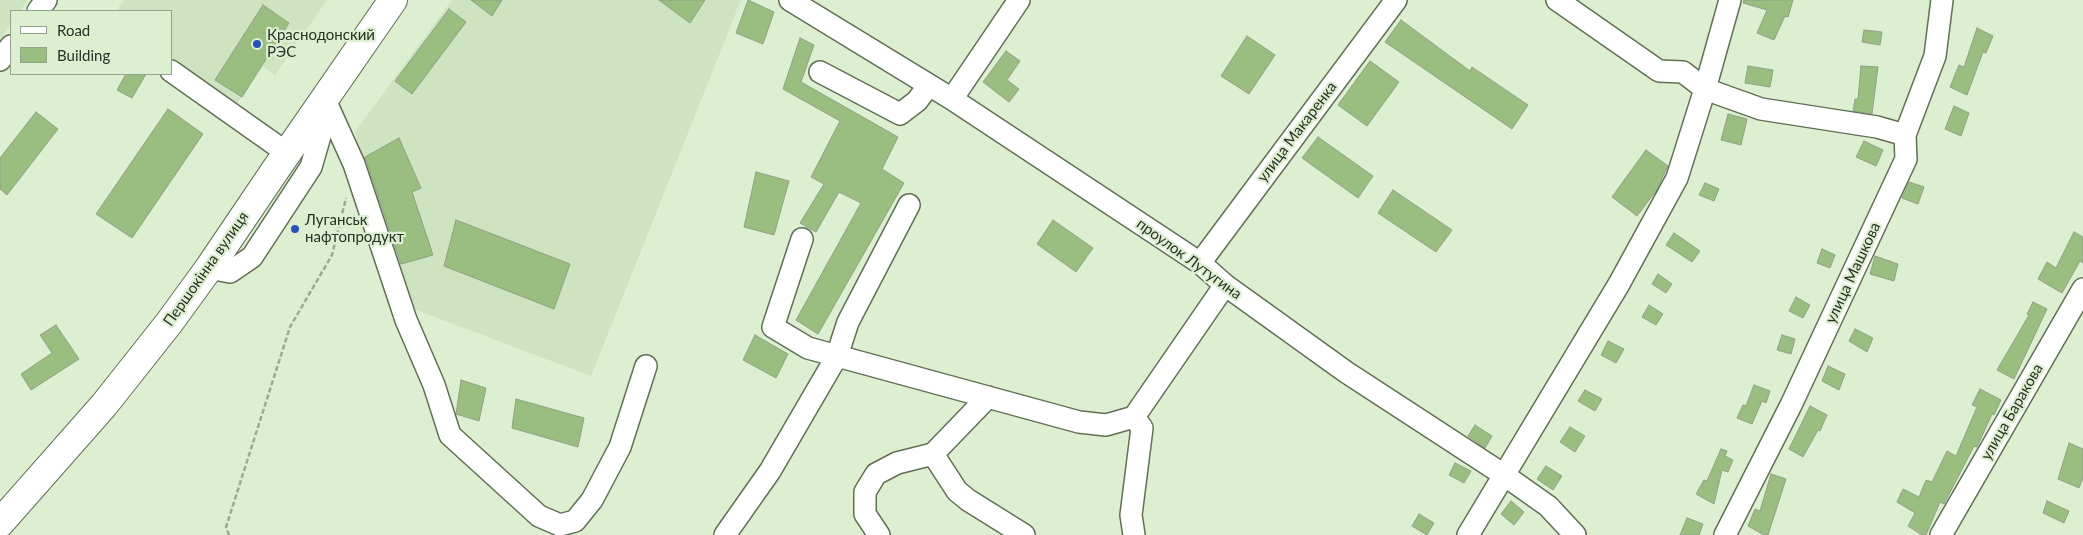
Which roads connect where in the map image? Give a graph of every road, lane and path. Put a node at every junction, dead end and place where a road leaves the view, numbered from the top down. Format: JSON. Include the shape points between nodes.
{"nodes":[{"id":1,"x":394,"y":0,"type":"edge"},
{"id":2,"x":790,"y":0,"type":"edge"},
{"id":3,"x":1019,"y":0,"type":"edge"},
{"id":4,"x":1396,"y":0,"type":"edge"},
{"id":5,"x":1557,"y":0,"type":"edge"},
{"id":6,"x":1730,"y":0,"type":"edge"},
{"id":7,"x":1942,"y":0,"type":"edge"},
{"id":8,"x":820,"y":7,"type":"edge"},
{"id":9,"x":10,"y":47,"type":"edge"},
{"id":10,"x":0,"y":60,"type":"edge"},
{"id":11,"x":172,"y":72,"type":"edge"},
{"id":12,"x":820,"y":72,"type":"dead end"},
{"id":13,"x":929,"y":85,"type":"junction"},
{"id":14,"x":1705,"y":90,"type":"junction"},
{"id":15,"x":952,"y":98,"type":"junction"},
{"id":16,"x":325,"y":100,"type":"junction"},
{"id":17,"x":1905,"y":135,"type":"junction"},
{"id":18,"x":287,"y":153,"type":"junction"},
{"id":19,"x":354,"y":164,"type":"junction"},
{"id":20,"x":909,"y":205,"type":"dead end"},
{"id":21,"x":802,"y":239,"type":"dead end"},
{"id":22,"x":1200,"y":264,"type":"junction"},
{"id":23,"x":209,"y":268,"type":"junction"},
{"id":24,"x":1225,"y":285,"type":"junction"},
{"id":25,"x":2083,"y":289,"type":"edge"},
{"id":26,"x":837,"y":356,"type":"junction"},
{"id":27,"x":646,"y":366,"type":"dead end"},
{"id":28,"x":988,"y":397,"type":"junction"},
{"id":29,"x":1134,"y":417,"type":"junction"},
{"id":30,"x":933,"y":454,"type":"junction"},
{"id":31,"x":1504,"y":475,"type":"junction"},
{"id":32,"x":0,"y":523,"type":"edge"},
{"id":33,"x":229,"y":535,"type":"edge"},
{"id":34,"x":725,"y":535,"type":"edge"},
{"id":35,"x":879,"y":535,"type":"edge"},
{"id":36,"x":1024,"y":535,"type":"edge"},
{"id":37,"x":1134,"y":535,"type":"edge"},
{"id":38,"x":1468,"y":535,"type":"edge"},
{"id":39,"x":1575,"y":535,"type":"edge"},
{"id":40,"x":1725,"y":535,"type":"edge"},
{"id":41,"x":1941,"y":535,"type":"edge"}],
"edges":[{"from":1,"to":16,"type":"highway","name":"Першокінна вулиця"},
{"from":2,"to":8,"type":"street","name":"проулок Лутугина"},
{"from":3,"to":15,"type":"street"},
{"from":4,"to":22,"type":"street","name":"улица Макаренка"},
{"from":5,"to":14,"type":"street","via":[[1659,71],[1683,72]]},
{"from":6,"to":14,"type":"street"},
{"from":7,"to":17,"type":"street","name":"улица Машкова","via":[[1935,56]]},
{"from":8,"to":13,"type":"street","name":"проулок Лутугина"},
{"from":9,"to":10,"type":"street"},
{"from":11,"to":18,"type":"street"},
{"from":12,"to":13,"type":"street","via":[[900,114],[917,101]]},
{"from":13,"to":15,"type":"street","name":"проулок Лутугина"},
{"from":14,"to":17,"type":"street","via":[[1761,109],[1876,127]]},
{"from":14,"to":31,"type":"street","via":[[1677,178],[1619,284]]},
{"from":15,"to":22,"type":"street","name":"проулок Лутугина"},
{"from":16,"to":18,"type":"highway","name":"Першокінна вулиця"},
{"from":16,"to":19,"type":"street"},
{"from":16,"to":23,"type":"street","via":[[311,167],[252,257],[230,272]]},
{"from":17,"to":40,"type":"street","name":"улица Машкова","via":[[1906,159],[1791,406]]},
{"from":18,"to":23,"type":"highway","name":"Першокінна вулиця"},
{"from":19,"to":27,"type":"street","via":[[406,320],[434,385],[450,436],[539,516],[560,525],[575,521],[592,500],[620,447]]},
{"from":19,"to":33,"type":"path","via":[[332,255],[290,326],[226,527]]},
{"from":20,"to":26,"type":"street","via":[[848,322]]},
{"from":21,"to":26,"type":"street","via":[[772,327],[808,348]]},
{"from":22,"to":24,"type":"street","name":"проулок Лутугина"},
{"from":23,"to":32,"type":"highway","name":"Першокінна вулиця","via":[[104,405]]},
{"from":24,"to":29,"type":"street"},
{"from":24,"to":31,"type":"street","name":"проулок Лутугина","via":[[1346,372]]},
{"from":25,"to":41,"type":"street","name":"улица Баракова"},
{"from":26,"to":28,"type":"street"},
{"from":26,"to":34,"type":"street","via":[[770,471]]},
{"from":28,"to":29,"type":"street","via":[[1088,423],[1106,425]]},
{"from":28,"to":30,"type":"street"},
{"from":29,"to":37,"type":"street","via":[[1142,428],[1131,515]]},
{"from":30,"to":35,"type":"street","via":[[897,463],[876,474],[865,492],[865,514]]},
{"from":30,"to":36,"type":"street","via":[[957,491]]},
{"from":31,"to":38,"type":"street"},
{"from":31,"to":39,"type":"street","name":"проулок Лутугина","via":[[1548,506]]}]}
